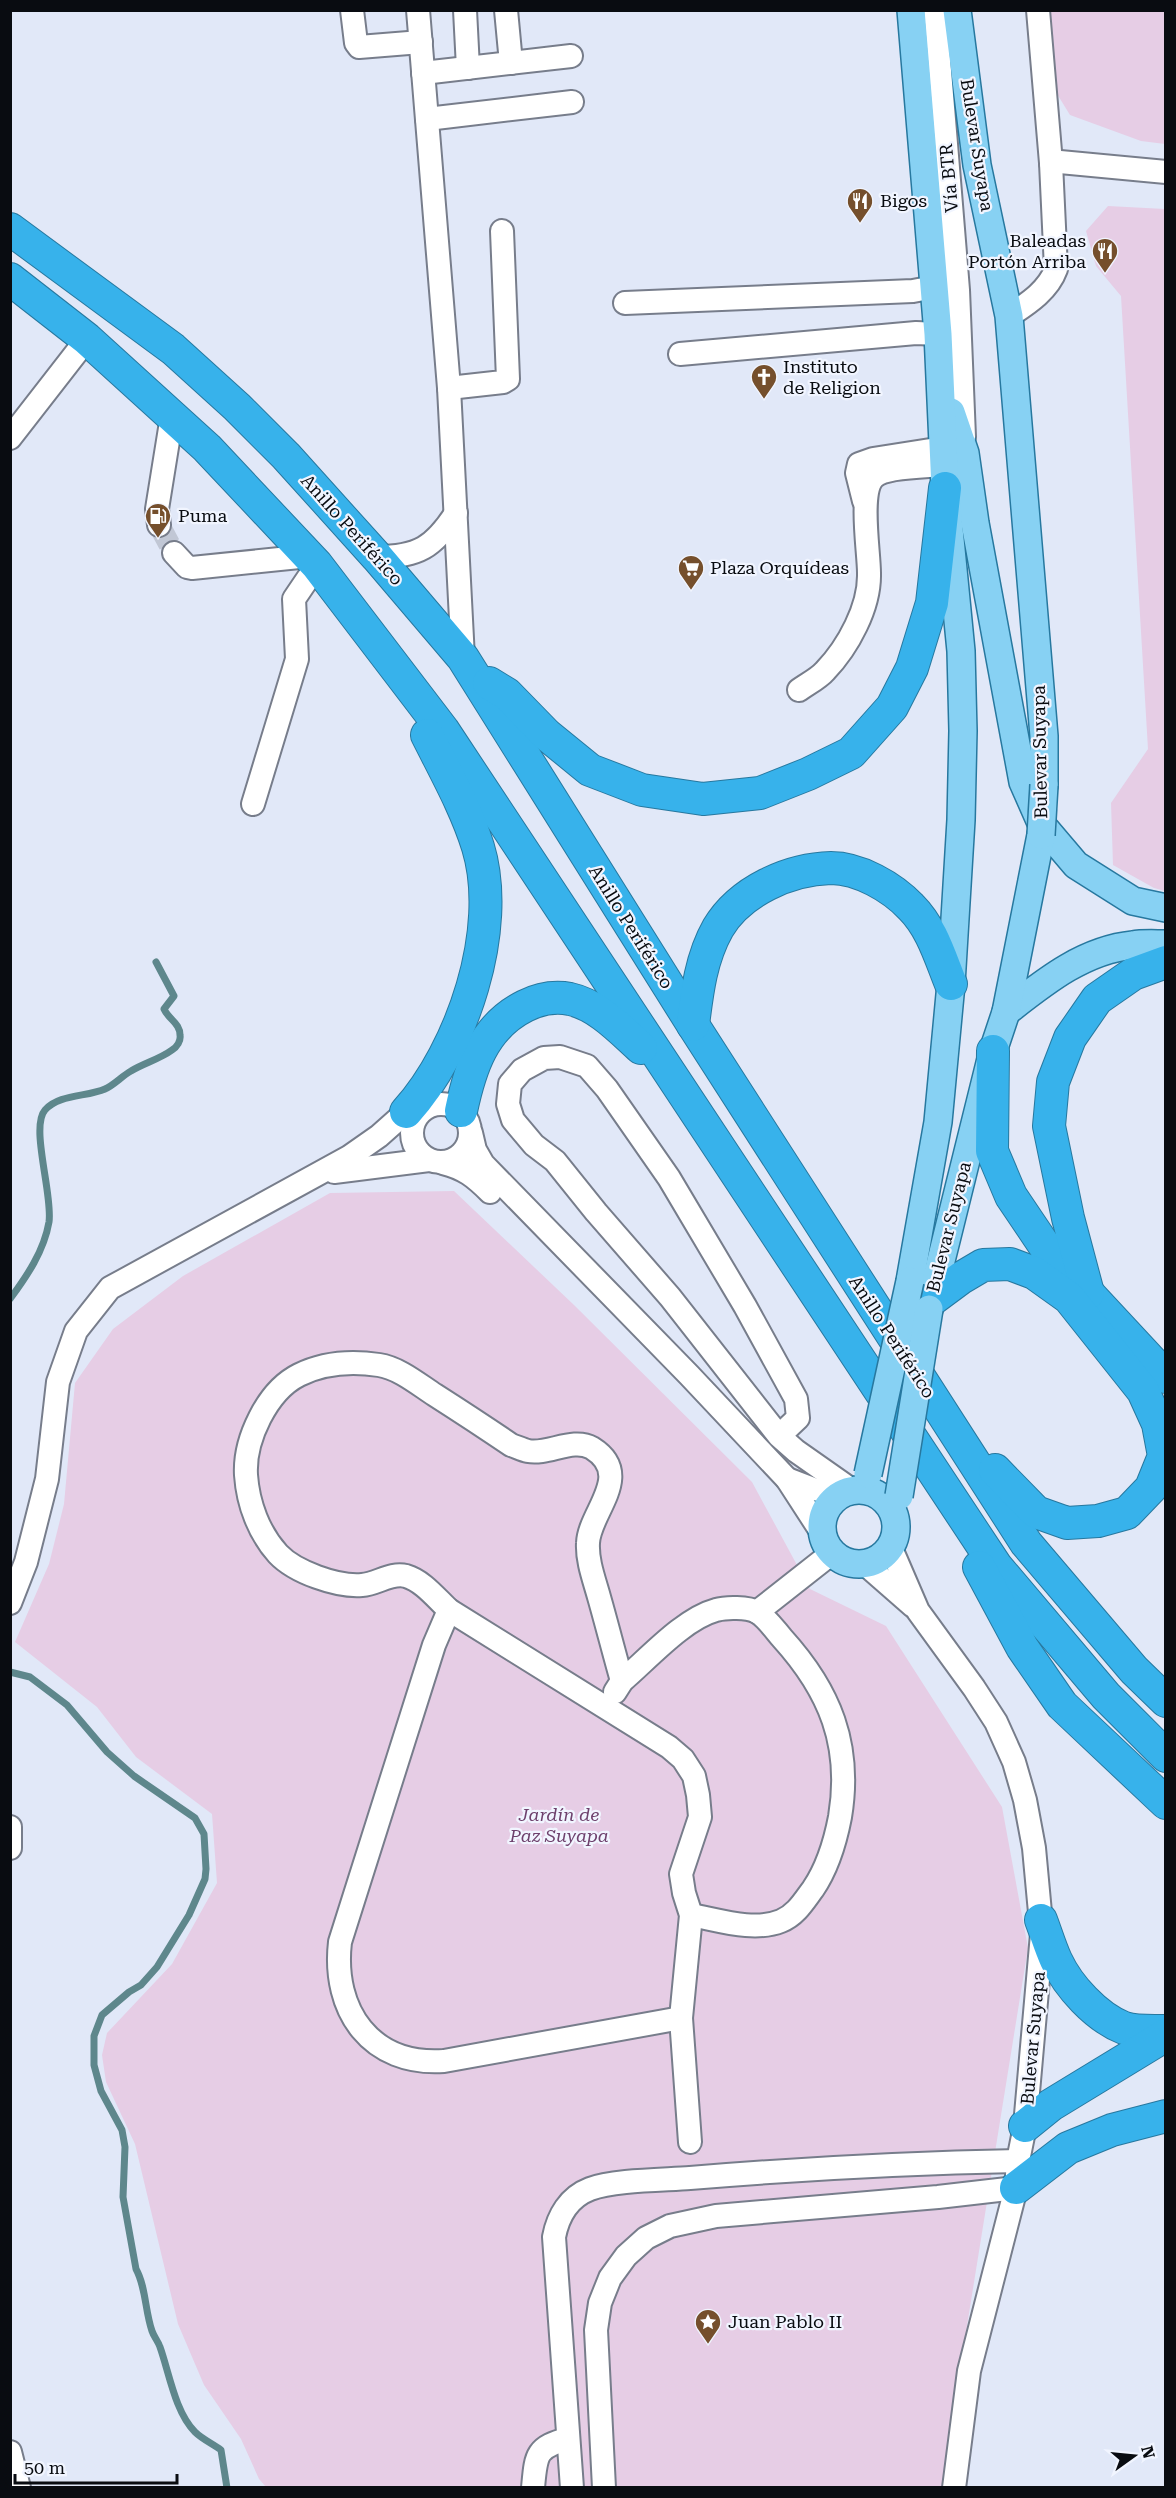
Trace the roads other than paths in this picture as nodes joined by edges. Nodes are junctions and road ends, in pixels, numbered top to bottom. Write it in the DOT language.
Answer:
graph roads {
  1 [pos="351,10"];
  2 [pos="418,10"];
  3 [pos="465,10"];
  4 [pos="506,10"];
  5 [pos="911,10"];
  6 [pos="935,10"];
  7 [pos="957,10"];
  8 [pos="1038,10"];
  9 [pos="421,42"];
  10 [pos="571,56"];
  11 [pos="511,63"];
  12 [pos="468,68"];
  13 [pos="423,73"];
  14 [pos="572,102"];
  15 [pos="427,119"];
  16 [pos="1051,163"];
  17 [pos="1166,172"];
  18 [pos="10,229"];
  19 [pos="502,231"];
  20 [pos="10,279"];
  21 [pos="934,287"];
  22 [pos="10,302"];
  23 [pos="625,303"];
  24 [pos="1009,316"];
  25 [pos="938,334"];
  26 [pos="87,339"];
  27 [pos="680,354"];
  28 [pos="449,388"];
  29 [pos="172,416"];
  30 [pos="10,438"];
  31 [pos="949,463"];
  32 [pos="456,513"];
  33 [pos="159,525"];
  34 [pos="174,553"];
  35 [pos="377,557"];
  36 [pos="313,561"];
  37 [pos="392,661"];
  38 [pos="468,665"];
  39 [pos="799,690"];
  40 [pos="253,804"];
  41 [pos="1166,908"];
  42 [pos="1166,944"];
  43 [pos="1166,962"];
  44 [pos="951,984"];
  45 [pos="1006,1012"];
  46 [pos="693,1025"];
  47 [pos="993,1051"];
  48 [pos="672,1075"];
  49 [pos="406,1116"];
  50 [pos="466,1122"];
  51 [pos="397,1162"];
  52 [pos="436,1162"];
  53 [pos="318,1175"];
  54 [pos="1088,1293"];
  55 [pos="923,1297"];
  56 [pos="1163,1368"];
  57 [pos="690,1375"];
  58 [pos="945,1420"];
  59 [pos="779,1436"];
  60 [pos="935,1474"];
  61 [pos="787,1479"];
  62 [pos="857,1487"];
  63 [pos="895,1520"];
  64 [pos="827,1543"];
  65 [pos="865,1564"];
  66 [pos="10,1603"];
  67 [pos="449,1610"];
  68 [pos="918,1611"];
  69 [pos="756,1612"];
  70 [pos="622,1681"];
  71 [pos="1166,1701"];
  72 [pos="606,1707"];
  73 [pos="1166,1756"];
  74 [pos="1166,1803"];
  75 [pos="10,1827"];
  76 [pos="10,1848"];
  77 [pos="691,1915"];
  78 [pos="1041,1920"];
  79 [pos="681,2018"];
  80 [pos="1166,2033"];
  81 [pos="1166,2116"];
  82 [pos="1025,2126"];
  83 [pos="690,2142"];
  84 [pos="1017,2174"];
  85 [pos="568,2439"];
  86 [pos="10,2452"];
  87 [pos="19,2487"];
  88 [pos="533,2487"];
  89 [pos="572,2487"];
  90 [pos="603,2487"];
  91 [pos="954,2487"];
  1 -- 9 [label="street"];
  2 -- 9 [label="street"];
  3 -- 12 [label="street"];
  4 -- 11 [label="street"];
  5 -- 21 [label="main road"];
  6 -- 31 [label="street, Vía BTR"];
  7 -- 24 [label="main road, Bulevar Suyapa"];
  8 -- 16 [label="street"];
  9 -- 13 [label="street"];
  10 -- 11 [label="street"];
  11 -- 12 [label="street"];
  12 -- 13 [label="street"];
  13 -- 15 [label="street"];
  14 -- 15 [label="street"];
  15 -- 28 [label="street"];
  16 -- 17 [label="street"];
  16 -- 24 [label="street"];
  18 -- 35 [label="highway, Anillo Periférico"];
  19 -- 28 [label="street"];
  20 -- 26 [label="highway"];
  21 -- 23 [label="street"];
  21 -- 25 [label="main road"];
  22 -- 26 [label="highway"];
  24 -- 45 [label="main road, Bulevar Suyapa, bridge"];
  25 -- 27 [label="street"];
  25 -- 31 [label="main road"];
  26 -- 29 [label="highway"];
  26 -- 30 [label="street"];
  28 -- 32 [label="street"];
  29 -- 33 [label="street"];
  29 -- 36 [label="highway"];
  31 -- 38 [label="highway"];
  31 -- 39 [label="street"];
  31 -- 41 [label="main road"];
  31 -- 44 [label="main road, Bulevar Suyapa"];
  32 -- 35 [label="street"];
  32 -- 38 [label="street"];
  34 -- 36 [label="street"];
  35 -- 38 [label="highway, Anillo Periférico"];
  36 -- 37 [label="highway"];
  36 -- 40 [label="street"];
  37 -- 48 [label="highway"];
  37 -- 49 [label="highway"];
  38 -- 46 [label="highway, Anillo Periférico"];
  42 -- 45 [label="main road"];
  43 -- 54 [label="highway"];
  44 -- 46 [label="highway"];
  44 -- 55 [label="main road, Bulevar Suyapa"];
  45 -- 47 [label="main road, Bulevar Suyapa"];
  46 -- 58 [label="highway, Anillo Periférico"];
  47 -- 54 [label="highway"];
  47 -- 55 [label="main road, Bulevar Suyapa"];
  48 -- 50 [label="highway"];
  48 -- 60 [label="highway"];
  49 -- 50 [label="street"];
  49 -- 51 [label="street"];
  49 -- 52 [label="street"];
  49 -- 53 [label="street"];
  50 -- 52 [label="street"];
  50 -- 57 [label="street"];
  51 -- 52 [label="street"];
  51 -- 53 [label="street"];
  52 -- 57 [label="street"];
  53 -- 66 [label="street"];
  54 -- 56 [label="highway"];
  55 -- 58 [label="highway"];
  55 -- 62 [label="main road, Bulevar Suyapa, bridge"];
  55 -- 63 [label="main road, Bulevar Suyapa, bridge"];
  57 -- 61 [label="street"];
  58 -- 71 [label="highway, Anillo Periférico"];
  59 -- 59 [label="street"];
  59 -- 62 [label="street"];
  60 -- 73 [label="highway"];
  60 -- 74 [label="highway"];
  61 -- 62 [label="street"];
  61 -- 64 [label="street"];
  62 -- 63 [label="main road"];
  62 -- 64 [label="main road"];
  63 -- 65 [label="main road"];
  63 -- 68 [label="street, Bulevar Suyapa"];
  64 -- 65 [label="main road"];
  64 -- 69 [label="street"];
  65 -- 68 [label="street, Bulevar Suyapa"];
  67 -- 70 [label="street"];
  67 -- 72 [label="street"];
  67 -- 79 [label="street"];
  68 -- 78 [label="street, Bulevar Suyapa"];
  69 -- 70 [label="street"];
  69 -- 77 [label="street"];
  70 -- 72 [label="street"];
  72 -- 77 [label="street"];
  75 -- 76 [label="street"];
  77 -- 79 [label="street"];
  78 -- 80 [label="highway"];
  78 -- 82 [label="street, Bulevar Suyapa"];
  79 -- 83 [label="street"];
  80 -- 82 [label="highway"];
  81 -- 84 [label="highway"];
  82 -- 84 [label="street, Bulevar Suyapa"];
  84 -- 85 [label="street"];
  84 -- 90 [label="street"];
  84 -- 91 [label="street, Bulevar Suyapa"];
  85 -- 88 [label="street"];
  85 -- 89 [label="street"];
  86 -- 87 [label="street"];
}
